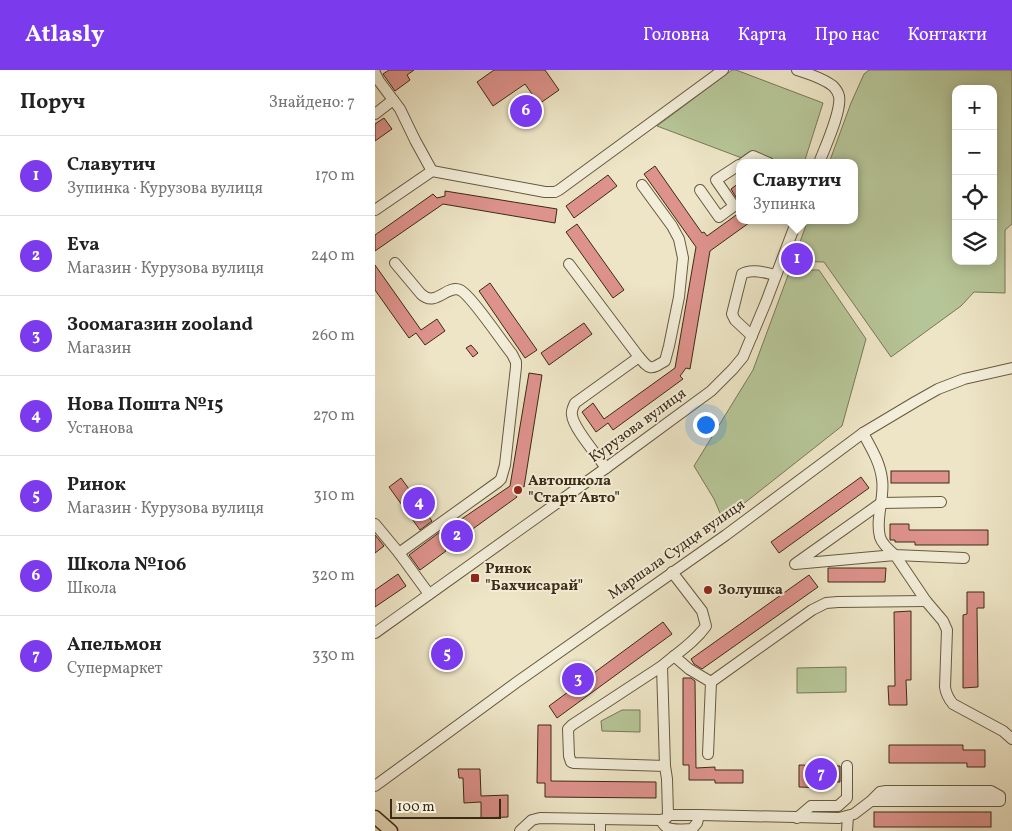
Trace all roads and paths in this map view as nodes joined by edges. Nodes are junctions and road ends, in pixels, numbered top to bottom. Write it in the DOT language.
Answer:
graph roads {
  1 [pos="723,70"];
  2 [pos="797,70"];
  3 [pos="375,73"];
  4 [pos="393,100"];
  5 [pos="375,114"];
  6 [pos="749,159"];
  7 [pos="760,159"];
  8 [pos="821,159"];
  9 [pos="736,167"];
  10 [pos="432,171"];
  11 [pos="642,185"];
  12 [pos="699,190"];
  13 [pos="375,210"];
  14 [pos="795,224"];
  15 [pos="395,262"];
  16 [pos="569,264"];
  17 [pos="776,275"];
  18 [pos="752,336"];
  19 [pos="639,357"];
  20 [pos="1012,368"];
  21 [pos="863,433"];
  22 [pos="606,468"];
  23 [pos="941,502"];
  24 [pos="881,503"];
  25 [pos="375,524"];
  26 [pos="399,553"];
  27 [pos="895,555"];
  28 [pos="964,558"];
  29 [pos="672,572"];
  30 [pos="429,594"];
  31 [pos="925,601"];
  32 [pos="375,632"];
  33 [pos="674,656"];
  34 [pos="662,666"];
  35 [pos="711,682"];
  36 [pos="1012,739"];
  37 [pos="709,754"];
  38 [pos="665,766"];
  39 [pos="847,766"];
  40 [pos="375,786"];
  41 [pos="871,801"];
  42 [pos="699,815"];
  43 [pos="847,816"];
  44 [pos="375,817"];
  45 [pos="664,817"];
  46 [pos="797,818"];
  47 [pos="600,819"];
  48 [pos="391,831"];
  49 [pos="520,831"];
  50 [pos="600,831"];
  51 [pos="847,831"];
  1 -- 10 [label="street"];
  2 -- 8 [label="street"];
  3 -- 4 [label="street"];
  4 -- 5 [label="street"];
  4 -- 10 [label="street"];
  6 -- 7 [label="street"];
  9 -- 12 [label="street"];
  10 -- 13 [label="street"];
  11 -- 19 [label="street"];
  14 -- 17 [label="street, Курузова вулиця"];
  15 -- 26 [label="street"];
  16 -- 19 [label="street"];
  17 -- 18 [label="street, Курузова вулиця"];
  17 -- 18 [label="street"];
  18 -- 22 [label="street, Курузова вулиця"];
  19 -- 22 [label="street"];
  20 -- 21 [label="street, Маршала Судця вулиця"];
  21 -- 24 [label="street"];
  21 -- 29 [label="street, Маршала Судця вулиця"];
  22 -- 30 [label="street, Курузова вулиця"];
  23 -- 24 [label="street"];
  24 -- 27 [label="street"];
  24 -- 27 [label="street"];
  25 -- 26 [label="street"];
  26 -- 30 [label="street"];
  27 -- 28 [label="street"];
  27 -- 31 [label="street"];
  29 -- 33 [label="street"];
  29 -- 40 [label="street, Маршала Судця вулиця"];
  30 -- 32 [label="street, Курузова вулиця"];
  31 -- 35 [label="street"];
  31 -- 36 [label="street"];
  33 -- 34 [label="street"];
  33 -- 35 [label="street"];
  34 -- 38 [label="street"];
  34 -- 38 [label="street"];
  35 -- 37 [label="street"];
  38 -- 45 [label="street"];
  39 -- 46 [label="street"];
  41 -- 41 [label="street"];
  41 -- 43 [label="street"];
  42 -- 45 [label="street"];
  42 -- 45 [label="street"];
  42 -- 46 [label="street"];
  43 -- 46 [label="street"];
  43 -- 51 [label="street"];
  44 -- 48 [label="main road"];
  45 -- 47 [label="street"];
  47 -- 49 [label="street"];
  47 -- 50 [label="street"];
}
